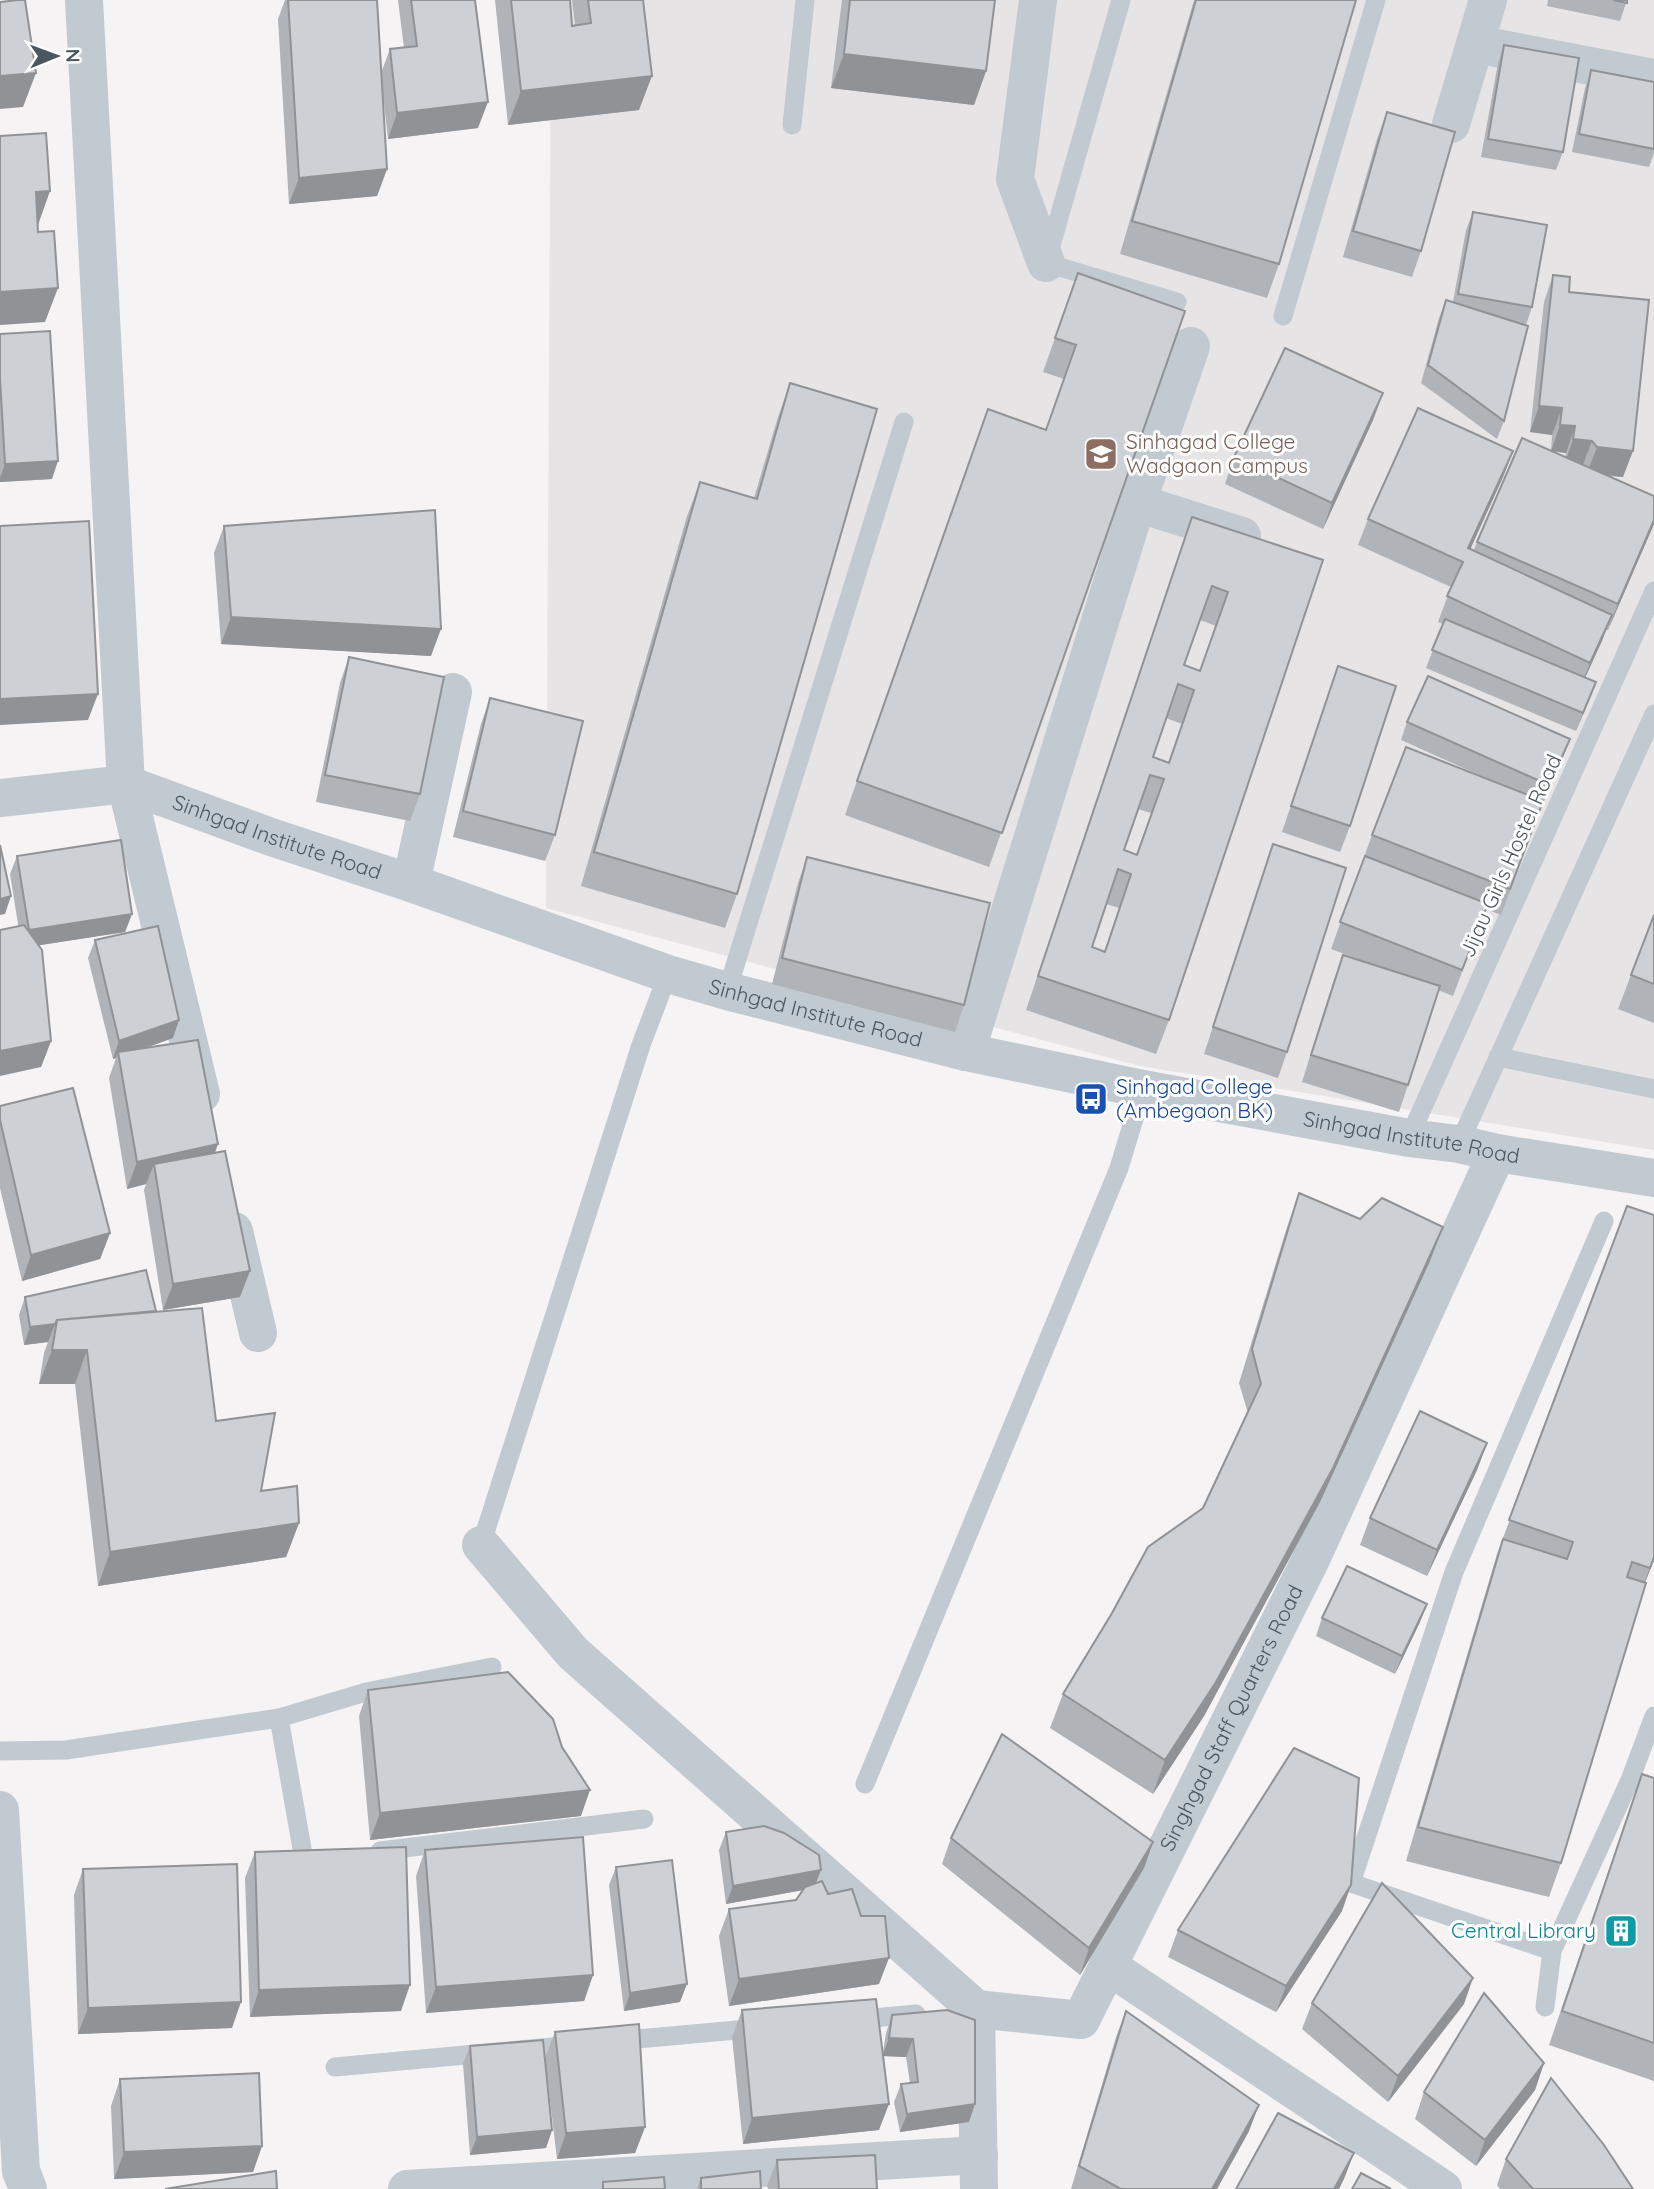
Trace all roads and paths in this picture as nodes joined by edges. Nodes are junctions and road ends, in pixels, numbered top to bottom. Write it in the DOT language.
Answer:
graph roads {
  1 [pos="84,0"];
  2 [pos="805,0"];
  3 [pos="1038,0"];
  4 [pos="1121,0"];
  5 [pos="1376,0"];
  6 [pos="1488,0"];
  7 [pos="1475,44"];
  8 [pos="1654,78"];
  9 [pos="1451,124"];
  10 [pos="792,125"];
  11 [pos="1046,262"];
  12 [pos="1177,302"];
  13 [pos="1283,316"];
  14 [pos="1191,346"];
  15 [pos="904,422"];
  16 [pos="1137,503"];
  17 [pos="1277,546"];
  18 [pos="1654,592"];
  19 [pos="453,692"];
  20 [pos="1654,714"];
  21 [pos="126,784"];
  22 [pos="0,798"];
  23 [pos="411,883"];
  24 [pos="668,974"];
  25 [pos="727,991"];
  26 [pos="966,1052"];
  27 [pos="1498,1056"];
  28 [pos="1143,1089"];
  29 [pos="1654,1089"];
  30 [pos="210,1132"];
  31 [pos="1409,1139"];
  32 [pos="1459,1144"];
  33 [pos="1497,1153"];
  34 [pos="1654,1178"];
  35 [pos="226,1199"];
  36 [pos="1604,1221"];
  37 [pos="258,1333"];
  38 [pos="481,1545"];
  39 [pos="492,1667"];
  40 [pos="1654,1716"];
  41 [pos="279,1718"];
  42 [pos="0,1751"];
  43 [pos="1630,1780"];
  44 [pos="865,1784"];
  45 [pos="1654,1788"];
  46 [pos="0,1810"];
  47 [pos="644,1819"];
  48 [pos="358,1854"];
  49 [pos="331,1857"];
  50 [pos="1552,1951"];
  51 [pos="1108,1966"];
  52 [pos="1545,2007"];
  53 [pos="955,2011"];
  54 [pos="832,2022"];
  55 [pos="777,2027"];
  56 [pos="335,2067"];
  57 [pos="979,2172"];
  58 [pos="16,2178"];
  59 [pos="407,2189"];
  60 [pos="1443,2189"];
  1 -- 21 [label="street"];
  2 -- 10 [label="lane"];
  3 -- 11 [label="street"];
  4 -- 11 [label="lane"];
  5 -- 13 [label="lane"];
  6 -- 7 [label="street"];
  7 -- 8 [label="street"];
  7 -- 9 [label="street"];
  11 -- 12 [label="lane"];
  14 -- 16 [label="street"];
  15 -- 25 [label="lane"];
  16 -- 17 [label="street"];
  16 -- 26 [label="street"];
  18 -- 31 [label="lane, Jijau Girls Hostel Road"];
  19 -- 23 [label="street"];
  20 -- 27 [label="lane"];
  21 -- 22 [label="street, Sinhgad Institute Road"];
  21 -- 23 [label="street, Sinhgad Institute Road"];
  21 -- 30 [label="street"];
  23 -- 24 [label="street, Sinhgad Institute Road"];
  24 -- 25 [label="street, Sinhgad Institute Road"];
  24 -- 38 [label="lane"];
  25 -- 26 [label="street, Sinhgad Institute Road"];
  26 -- 28 [label="street, Sinhgad Institute Road"];
  27 -- 29 [label="lane"];
  27 -- 32 [label="lane"];
  28 -- 31 [label="street, Sinhgad Institute Road"];
  28 -- 44 [label="lane"];
  31 -- 32 [label="street, Sinhgad Institute Road"];
  32 -- 33 [label="street, Sinhgad Institute Road"];
  33 -- 34 [label="street, Sinhgad Institute Road"];
  33 -- 51 [label="street, Singhgad Staff Quarters Road"];
  35 -- 37 [label="street"];
  36 -- 50 [label="lane"];
  38 -- 53 [label="street"];
  39 -- 41 [label="lane"];
  40 -- 43 [label="lane"];
  41 -- 42 [label="lane"];
  41 -- 49 [label="lane"];
  43 -- 45 [label="lane"];
  43 -- 50 [label="lane"];
  46 -- 58 [label="street"];
  47 -- 48 [label="lane"];
  50 -- 52 [label="lane"];
  51 -- 53 [label="street, Singhgad Staff Quarters Road"];
  51 -- 60 [label="street"];
  53 -- 54 [label="lane"];
  53 -- 57 [label="street"];
  55 -- 56 [label="lane"];
  57 -- 59 [label="street"];
}
